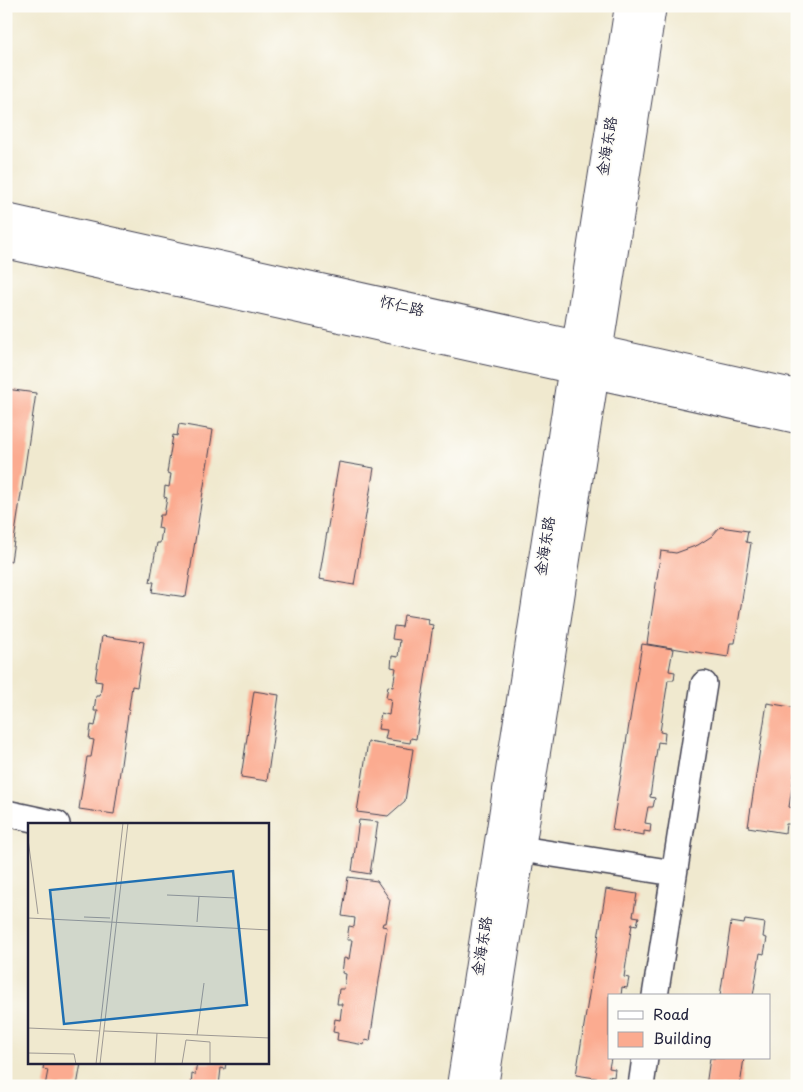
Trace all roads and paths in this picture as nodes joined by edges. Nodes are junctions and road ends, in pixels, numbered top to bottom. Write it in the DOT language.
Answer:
graph roads {
  1 [pos="629,6"];
  2 [pos="652,6"];
  3 [pos="6,218"];
  4 [pos="6,244"];
  5 [pos="585,360"];
  6 [pos="797,394"];
  7 [pos="797,419"];
  8 [pos="704,684"];
  9 [pos="6,813"];
  10 [pos="52,823"];
  11 [pos="521,849"];
  12 [pos="674,873"];
  13 [pos="655,994"];
  14 [pos="645,1060"];
  15 [pos="460,1086"];
  16 [pos="484,1086"];
  17 [pos="641,1086"];
  1 -- 5 [label="main road, 金海东路"];
  2 -- 5 [label="main road, 金海东路"];
  3 -- 5 [label="main road, 怀仁路"];
  4 -- 5 [label="main road, 怀仁路"];
  5 -- 6 [label="main road, 怀仁路"];
  5 -- 7 [label="main road, 怀仁路"];
  5 -- 11 [label="main road, 金海东路"];
  5 -- 15 [label="main road, 金海东路"];
  8 -- 12 [label="lane"];
  9 -- 10 [label="lane"];
  11 -- 12 [label="lane"];
  11 -- 16 [label="main road, 金海东路"];
  12 -- 13 [label="lane"];
  14 -- 17 [label="lane"];
}
